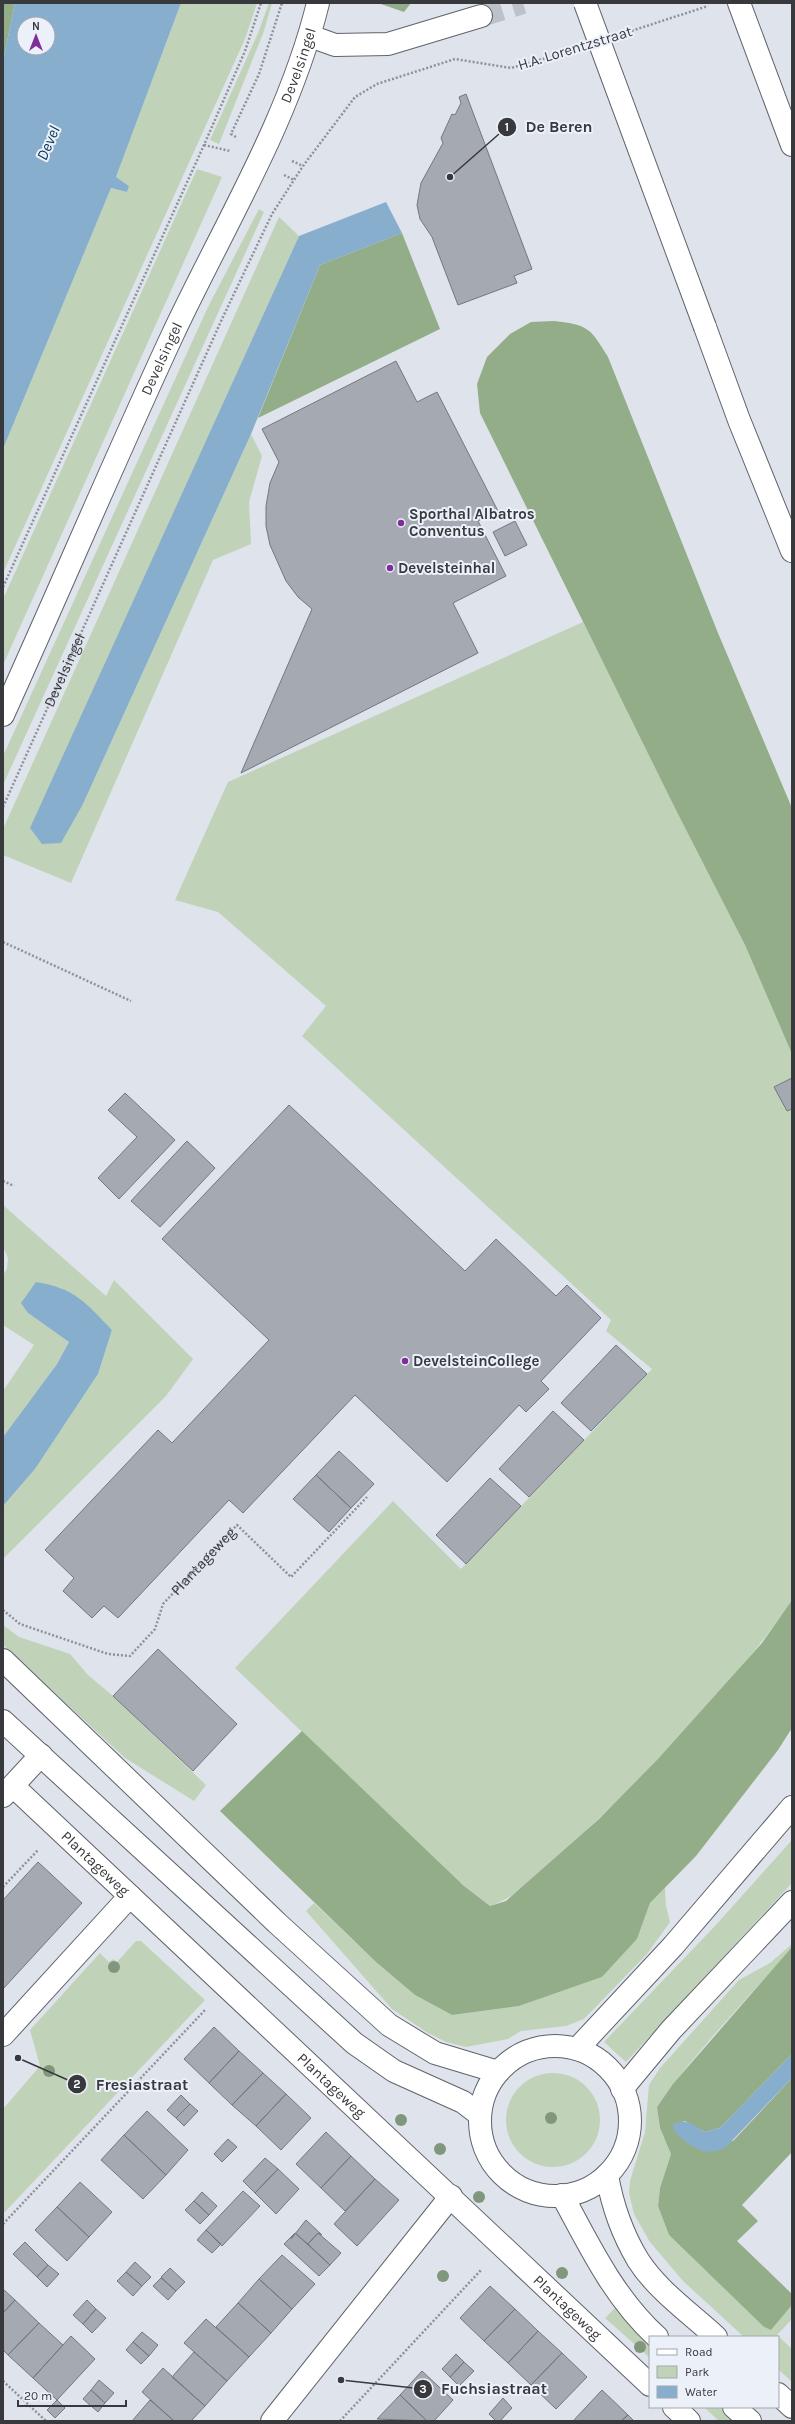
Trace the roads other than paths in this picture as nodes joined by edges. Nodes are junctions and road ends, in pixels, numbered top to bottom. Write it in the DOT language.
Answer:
graph roads {
  1 [pos="318,3"];
  2 [pos="585,3"];
  3 [pos="739,3"];
  4 [pos="481,16"];
  5 [pos="310,36"];
  6 [pos="792,145"];
  7 [pos="791,550"];
  8 [pos="3,715"];
  9 [pos="3,1660"];
  10 [pos="3,1721"];
  11 [pos="41,1755"];
  12 [pos="8,1791"];
  13 [pos="792,1807"];
  14 [pos="130,1896"];
  15 [pos="792,1902"];
  16 [pos="3,2035"];
  17 [pos="577,2050"];
  18 [pos="498,2072"];
  19 [pos="622,2089"];
  20 [pos="480,2115"];
  21 [pos="607,2175"];
  22 [pos="562,2195"];
  23 [pos="450,2196"];
  24 [pos="656,2336"];
  25 [pos="715,2336"];
  26 [pos="649,2384"];
  27 [pos="779,2395"];
  28 [pos="792,2407"];
  29 [pos="675,2408"];
  30 [pos="735,2408"];
  31 [pos="272,2421"];
  32 [pos="689,2421"];
  33 [pos="750,2421"];
  1 -- 5 [label="main road, Develsingel"];
  2 -- 7 [label="main road, bridge"];
  3 -- 6 [label="main road"];
  4 -- 5 [label="main road"];
  5 -- 8 [label="main road, Develsingel"];
  9 -- 18 [label="main road"];
  10 -- 11 [label="main road"];
  11 -- 12 [label="main road"];
  11 -- 20 [label="main road"];
  12 -- 14 [label="main road, Plantageweg"];
  13 -- 17 [label="main road"];
  14 -- 16 [label="main road"];
  14 -- 23 [label="main road, Plantageweg"];
  15 -- 19 [label="main road"];
  17 -- 18 [label="main road"];
  17 -- 19 [label="main road"];
  18 -- 20 [label="main road"];
  19 -- 21 [label="main road"];
  20 -- 22 [label="main road"];
  21 -- 22 [label="main road"];
  21 -- 25 [label="main road"];
  22 -- 24 [label="main road"];
  23 -- 26 [label="main road, Plantageweg"];
  23 -- 31 [label="main road"];
  27 -- 28 [label="main road"];
  29 -- 32 [label="main road"];
  30 -- 33 [label="main road"];
}
